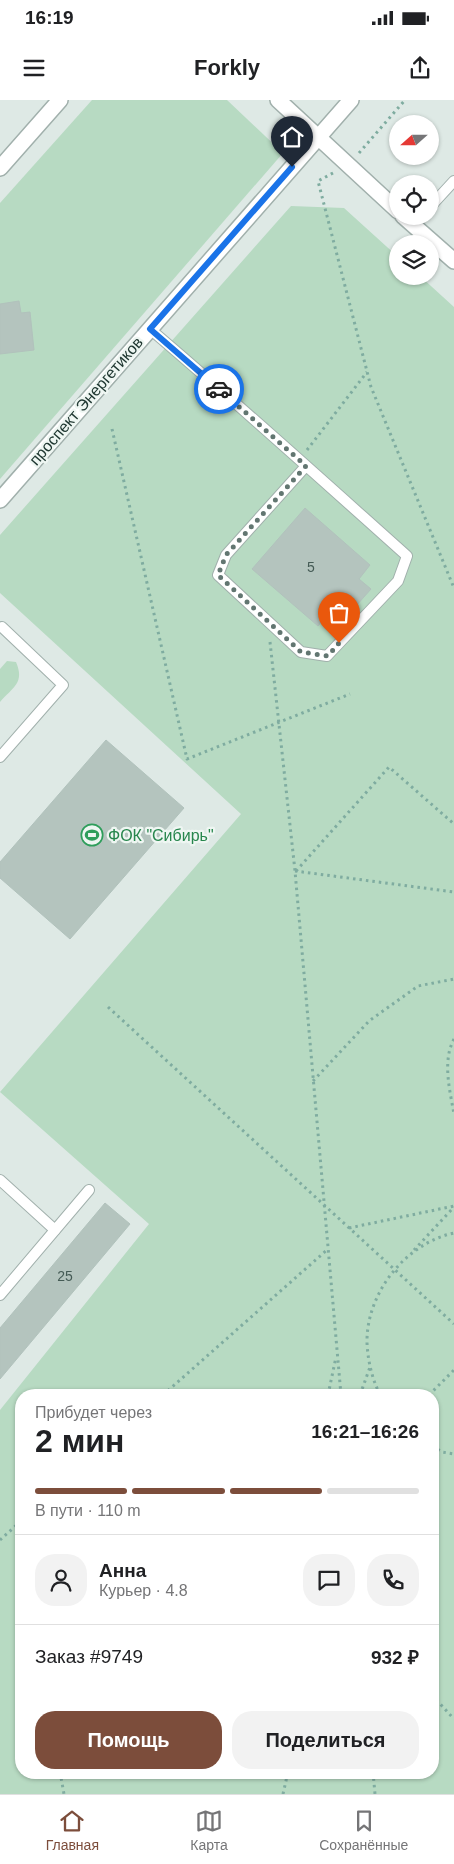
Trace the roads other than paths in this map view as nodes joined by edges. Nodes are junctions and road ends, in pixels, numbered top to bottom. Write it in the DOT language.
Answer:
graph roads {
  1 [pos="60,100"];
  2 [pos="278,100"];
  3 [pos="351,100"];
  4 [pos="318,138"];
  5 [pos="0,168"];
  6 [pos="454,181"];
  7 [pos="439,197"];
  8 [pos="389,203"];
  9 [pos="418,225"];
  10 [pos="454,261"];
  11 [pos="150,329"];
  12 [pos="306,466"];
  13 [pos="0,500"];
  14 [pos="1,627"];
  15 [pos="0,757"];
  16 [pos="0,1180"];
  17 [pos="89,1190"];
  18 [pos="55,1230"];
  19 [pos="0,1295"];
  1 -- 5 [label="street"];
  2 -- 4 [label="street"];
  3 -- 4 [label="street, проспект Энергетиков"];
  4 -- 8 [label="street"];
  4 -- 11 [label="street, проспект Энергетиков"];
  6 -- 7 [label="lane"];
  9 -- 10 [label="street"];
  11 -- 12 [label="lane"];
  11 -- 13 [label="street, проспект Энергетиков"];
  12 -- 12 [label="lane"];
  14 -- 15 [label="lane"];
  16 -- 18 [label="lane"];
  17 -- 18 [label="lane"];
  18 -- 19 [label="lane"];
}
